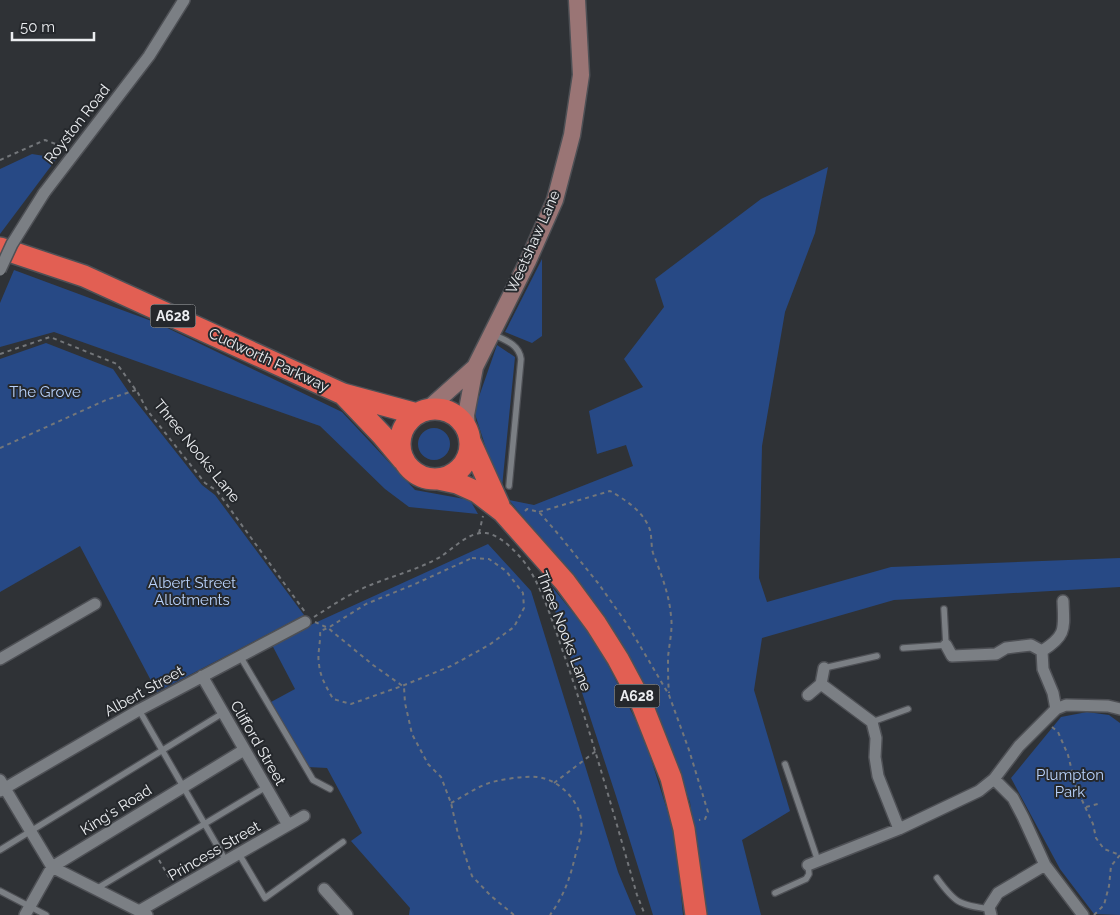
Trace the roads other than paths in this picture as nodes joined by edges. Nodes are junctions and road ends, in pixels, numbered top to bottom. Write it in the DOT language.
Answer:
graph roads {
  1 [pos="184,0"];
  2 [pos="577,0"];
  3 [pos="0,248"];
  4 [pos="0,270"];
  5 [pos="490,333"];
  6 [pos="475,366"];
  7 [pos="343,394"];
  8 [pos="423,412"];
  9 [pos="468,434"];
  10 [pos="407,466"];
  11 [pos="438,479"];
  12 [pos="509,486"];
  13 [pos="503,512"];
  14 [pos="1063,601"];
  15 [pos="95,604"];
  16 [pos="944,609"];
  17 [pos="308,621"];
  18 [pos="946,645"];
  19 [pos="903,648"];
  20 [pos="1042,651"];
  21 [pos="240,656"];
  22 [pos="877,656"];
  23 [pos="0,659"];
  24 [pos="824,668"];
  25 [pos="202,676"];
  26 [pos="821,684"];
  27 [pos="808,695"];
  28 [pos="908,709"];
  29 [pos="1056,709"];
  30 [pos="1120,709"];
  31 [pos="139,710"];
  32 [pos="223,713"];
  33 [pos="872,722"];
  34 [pos="244,750"];
  35 [pos="162,751"];
  36 [pos="784,764"];
  37 [pos="994,779"];
  38 [pos="183,786"];
  39 [pos="1,787"];
  40 [pos="266,787"];
  41 [pos="330,789"];
  42 [pos="304,816"];
  43 [pos="205,824"];
  44 [pos="288,825"];
  45 [pos="899,829"];
  46 [pos="30,831"];
  47 [pos="343,842"];
  48 [pos="0,850"];
  49 [pos="238,854"];
  50 [pos="226,861"];
  51 [pos="813,863"];
  52 [pos="1044,865"];
  53 [pos="52,867"];
  54 [pos="937,878"];
  55 [pos="96,889"];
  56 [pos="324,889"];
  57 [pos="0,891"];
  58 [pos="775,892"];
  59 [pos="27,911"];
  60 [pos="990,912"];
  61 [pos="143,913"];
  62 [pos="46,915"];
  63 [pos="347,915"];
  64 [pos="696,915"];
  65 [pos="1083,915"];
  1 -- 4 [label="street, Royston Road, bridge"];
  2 -- 5 [label="street, Weetshaw Lane"];
  3 -- 7 [label="highway, Cudworth Parkway / A628"];
  5 -- 6 [label="street, Weetshaw Lane"];
  5 -- 12 [label="lane"];
  6 -- 8 [label="street, Weetshaw Lane"];
  6 -- 9 [label="street, Weetshaw Lane"];
  7 -- 8 [label="highway, Cudworth Parkway / A628"];
  7 -- 10 [label="highway, Cudworth Parkway / A628"];
  8 -- 9 [label="highway, Cudworth Parkway / A628"];
  8 -- 10 [label="highway"];
  9 -- 11 [label="highway"];
  9 -- 13 [label="highway, Cudworth Parkway / A628"];
  10 -- 11 [label="highway, Cudworth Parkway / A628"];
  11 -- 13 [label="highway, Cudworth Parkway / A628"];
  13 -- 64 [label="highway, Cudworth Parkway / A628"];
  14 -- 20 [label="street"];
  15 -- 23 [label="street"];
  16 -- 18 [label="lane"];
  17 -- 21 [label="street, Albert Street"];
  18 -- 19 [label="lane"];
  18 -- 20 [label="street"];
  20 -- 29 [label="street"];
  21 -- 25 [label="street, Albert Street"];
  21 -- 41 [label="lane"];
  22 -- 24 [label="lane"];
  24 -- 26 [label="street"];
  25 -- 31 [label="street, Albert Street"];
  25 -- 32 [label="street, Clifford Street"];
  26 -- 27 [label="street"];
  26 -- 33 [label="street"];
  28 -- 33 [label="lane"];
  29 -- 30 [label="street"];
  29 -- 37 [label="street"];
  31 -- 35 [label="lane"];
  31 -- 39 [label="street, Albert Street"];
  32 -- 34 [label="street, Clifford Street"];
  32 -- 35 [label="lane"];
  33 -- 45 [label="street"];
  34 -- 38 [label="street, King's Road"];
  34 -- 40 [label="street, Clifford Street"];
  35 -- 38 [label="lane"];
  35 -- 46 [label="lane"];
  36 -- 51 [label="lane"];
  37 -- 45 [label="street"];
  37 -- 52 [label="street"];
  38 -- 43 [label="lane"];
  38 -- 53 [label="street, King's Road"];
  39 -- 46 [label="street"];
  40 -- 43 [label="lane"];
  40 -- 44 [label="street, Clifford Street"];
  42 -- 44 [label="street, Princess Street"];
  43 -- 50 [label="lane"];
  43 -- 55 [label="lane"];
  44 -- 49 [label="street, Princess Street"];
  45 -- 51 [label="street"];
  46 -- 48 [label="lane"];
  46 -- 53 [label="street"];
  47 -- 49 [label="lane"];
  49 -- 50 [label="street, Princess Street"];
  50 -- 61 [label="street, Princess Street"];
  51 -- 58 [label="lane"];
  52 -- 60 [label="street"];
  52 -- 65 [label="street"];
  53 -- 55 [label="street"];
  53 -- 59 [label="street, King's Road"];
  54 -- 60 [label="lane"];
  55 -- 61 [label="street"];
  56 -- 63 [label="street"];
  57 -- 59 [label="lane"];
  59 -- 62 [label="lane"];
}
